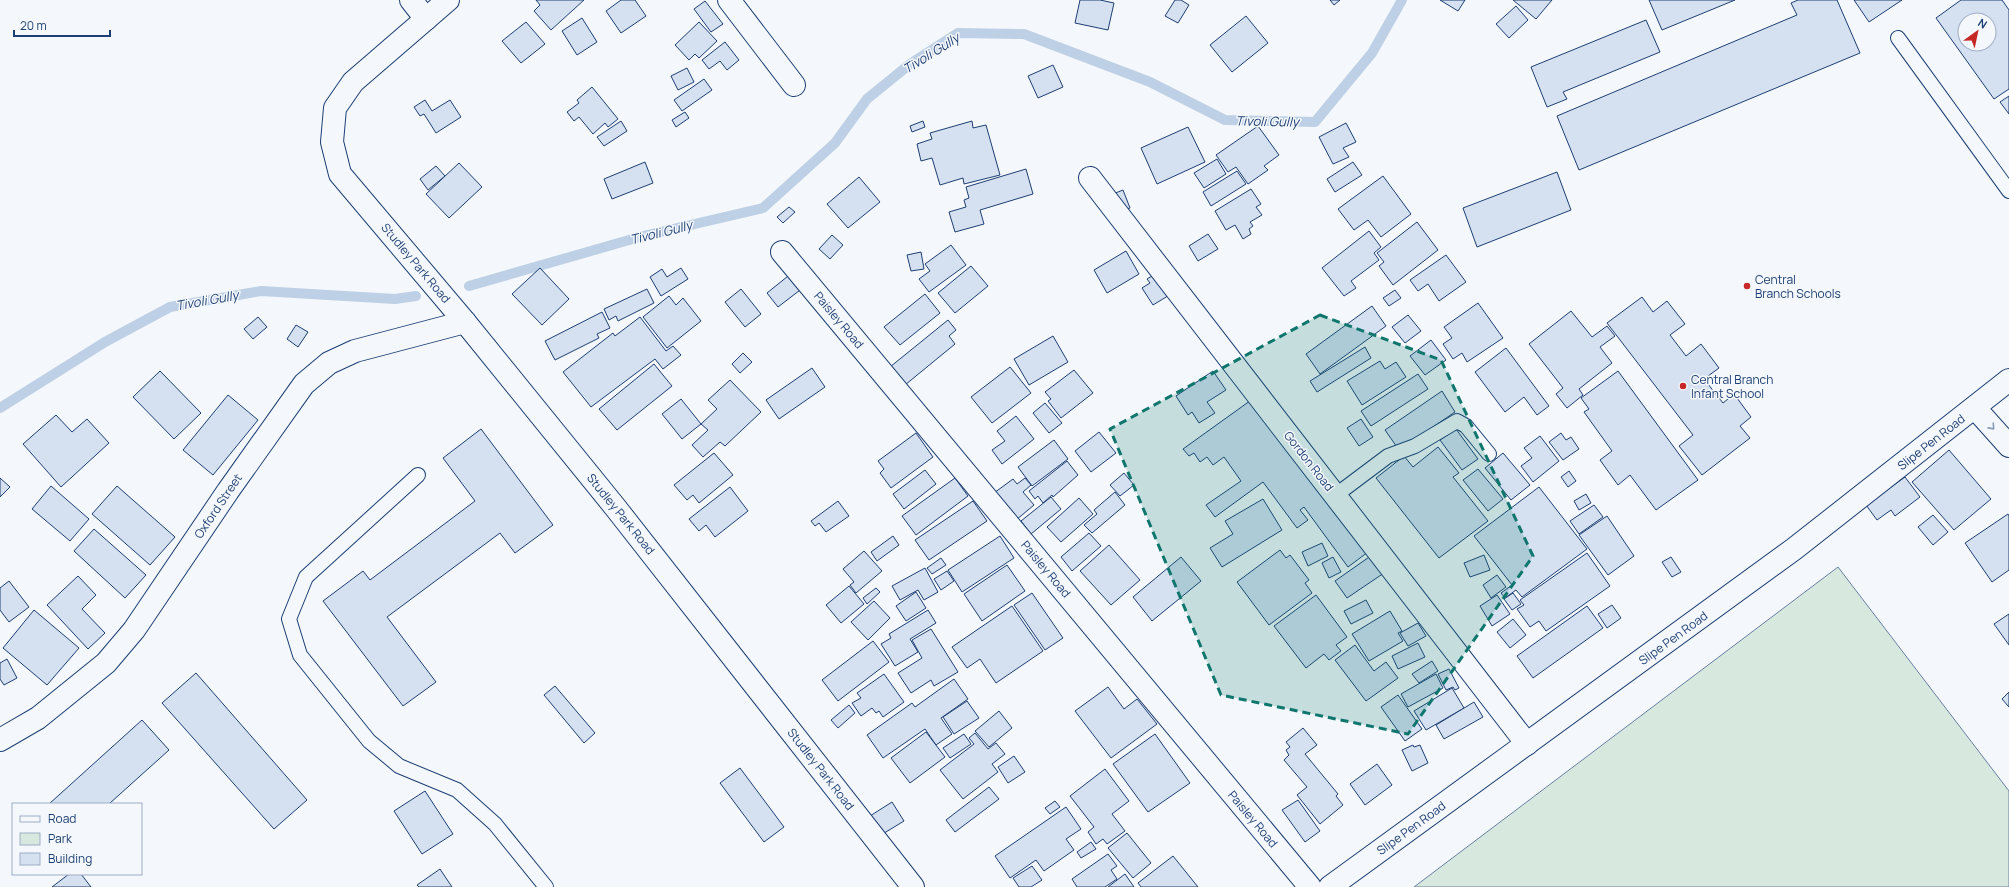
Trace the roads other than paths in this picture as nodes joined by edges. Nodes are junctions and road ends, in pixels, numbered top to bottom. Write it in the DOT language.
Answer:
graph roads {
  1 [pos="411,0"];
  2 [pos="448,0"];
  3 [pos="729,0"];
  4 [pos="426,19"];
  5 [pos="1898,38"];
  6 [pos="794,85"];
  7 [pos="1090,178"];
  8 [pos="2009,191"];
  9 [pos="782,252"];
  10 [pos="465,322"];
  11 [pos="2009,380"];
  12 [pos="1976,408"];
  13 [pos="2009,446"];
  14 [pos="1489,454"];
  15 [pos="418,475"];
  16 [pos="1336,495"];
  17 [pos="0,740"];
  18 [pos="1527,744"];
  19 [pos="546,887"];
  20 [pos="913,887"];
  21 [pos="1310,887"];
  22 [pos="1330,887"];
  1 -- 4 [label="street"];
  2 -- 4 [label="street, Studley Park Road"];
  3 -- 6 [label="street"];
  4 -- 10 [label="street, Studley Park Road"];
  5 -- 8 [label="lane"];
  7 -- 16 [label="street, Gordon Road"];
  9 -- 21 [label="street, Paisley Road"];
  10 -- 17 [label="street, Oxford Street"];
  10 -- 20 [label="street, Studley Park Road"];
  11 -- 12 [label="street, Slipe Pen Road"];
  12 -- 13 [label="street, one-way"];
  12 -- 18 [label="street, Slipe Pen Road"];
  14 -- 16 [label="lane"];
  15 -- 19 [label="lane"];
  16 -- 18 [label="street, Gordon Road"];
  18 -- 22 [label="street, Slipe Pen Road"];
}
